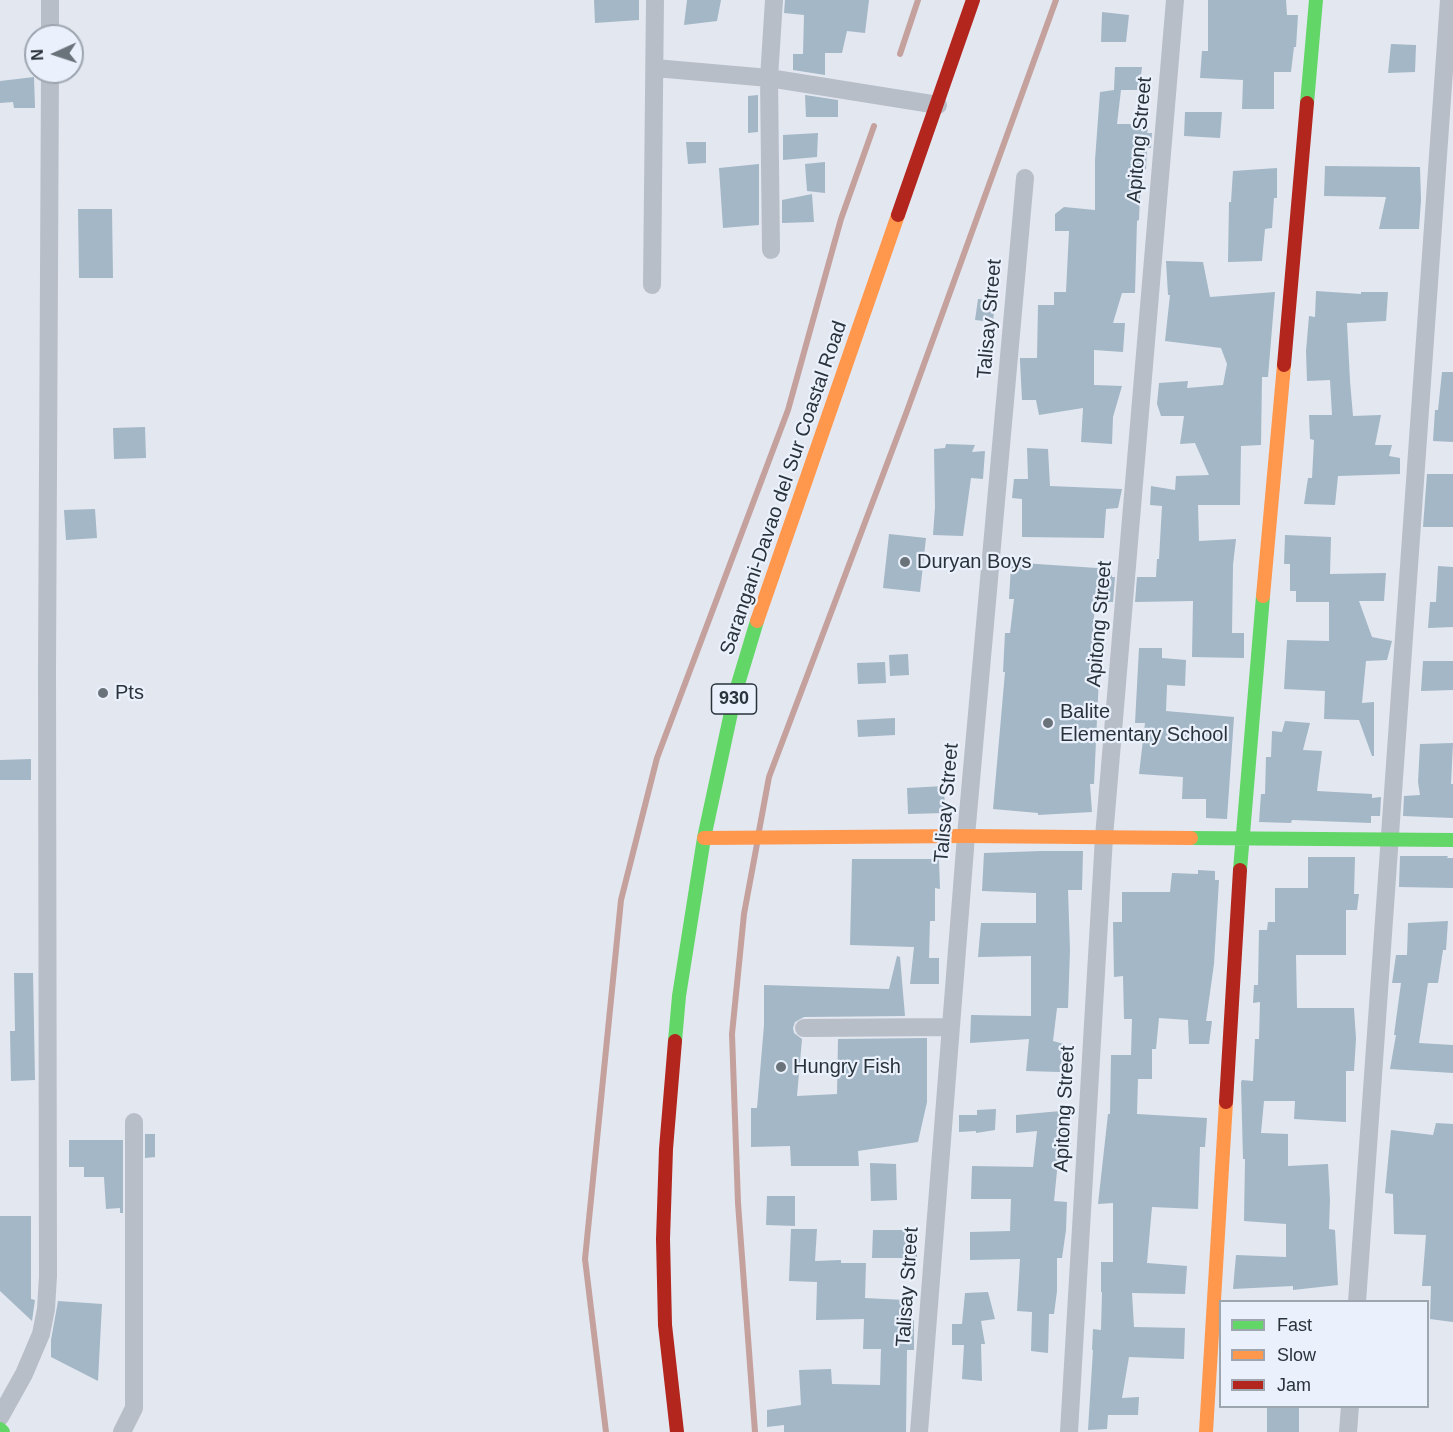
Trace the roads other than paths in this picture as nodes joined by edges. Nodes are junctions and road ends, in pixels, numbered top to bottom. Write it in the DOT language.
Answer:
graph roads {
  1 [pos="50,0"];
  2 [pos="655,0"];
  3 [pos="774,0"];
  4 [pos="972,0"];
  5 [pos="1174,0"];
  6 [pos="1316,0"];
  7 [pos="1449,0"];
  8 [pos="50,24"];
  9 [pos="655,68"];
  10 [pos="770,78"];
  11 [pos="50,84"];
  12 [pos="938,105"];
  13 [pos="1025,178"];
  14 [pos="771,250"];
  15 [pos="652,285"];
  16 [pos="966,836"];
  17 [pos="1104,837"];
  18 [pos="704,838"];
  19 [pos="1242,838"];
  20 [pos="1390,839"];
  21 [pos="1453,840"];
  22 [pos="804,1028"];
  23 [pos="951,1028"];
  24 [pos="134,1122"];
  25 [pos="1357,1300"];
  26 [pos="1350,1408"];
  27 [pos="0,1417"];
  28 [pos="122,1432"];
  29 [pos="678,1432"];
  30 [pos="919,1432"];
  31 [pos="1069,1432"];
  32 [pos="1206,1432"];
  33 [pos="1348,1432"];
  1 -- 8 [label="street"];
  2 -- 9 [label="street"];
  3 -- 10 [label="street"];
  4 -- 12 [label="street, Sarangani-Davao del Sur Coastal Road / 930"];
  5 -- 17 [label="street, Apitong Street"];
  6 -- 19 [label="street"];
  7 -- 20 [label="street"];
  9 -- 10 [label="street"];
  9 -- 15 [label="street"];
  10 -- 12 [label="street"];
  10 -- 14 [label="street"];
  11 -- 27 [label="street"];
  12 -- 18 [label="street, Sarangani-Davao del Sur Coastal Road / 930"];
  13 -- 16 [label="street, Talisay Street"];
  16 -- 17 [label="street"];
  16 -- 18 [label="street"];
  16 -- 23 [label="street, Talisay Street"];
  17 -- 19 [label="street"];
  17 -- 31 [label="street, Apitong Street"];
  18 -- 29 [label="street, Sarangani-Davao del Sur Coastal Road / 930"];
  19 -- 20 [label="street"];
  19 -- 32 [label="street"];
  20 -- 21 [label="street"];
  20 -- 25 [label="street"];
  22 -- 23 [label="street"];
  23 -- 30 [label="street, Talisay Street"];
  24 -- 28 [label="street"];
  26 -- 33 [label="street"];
}
